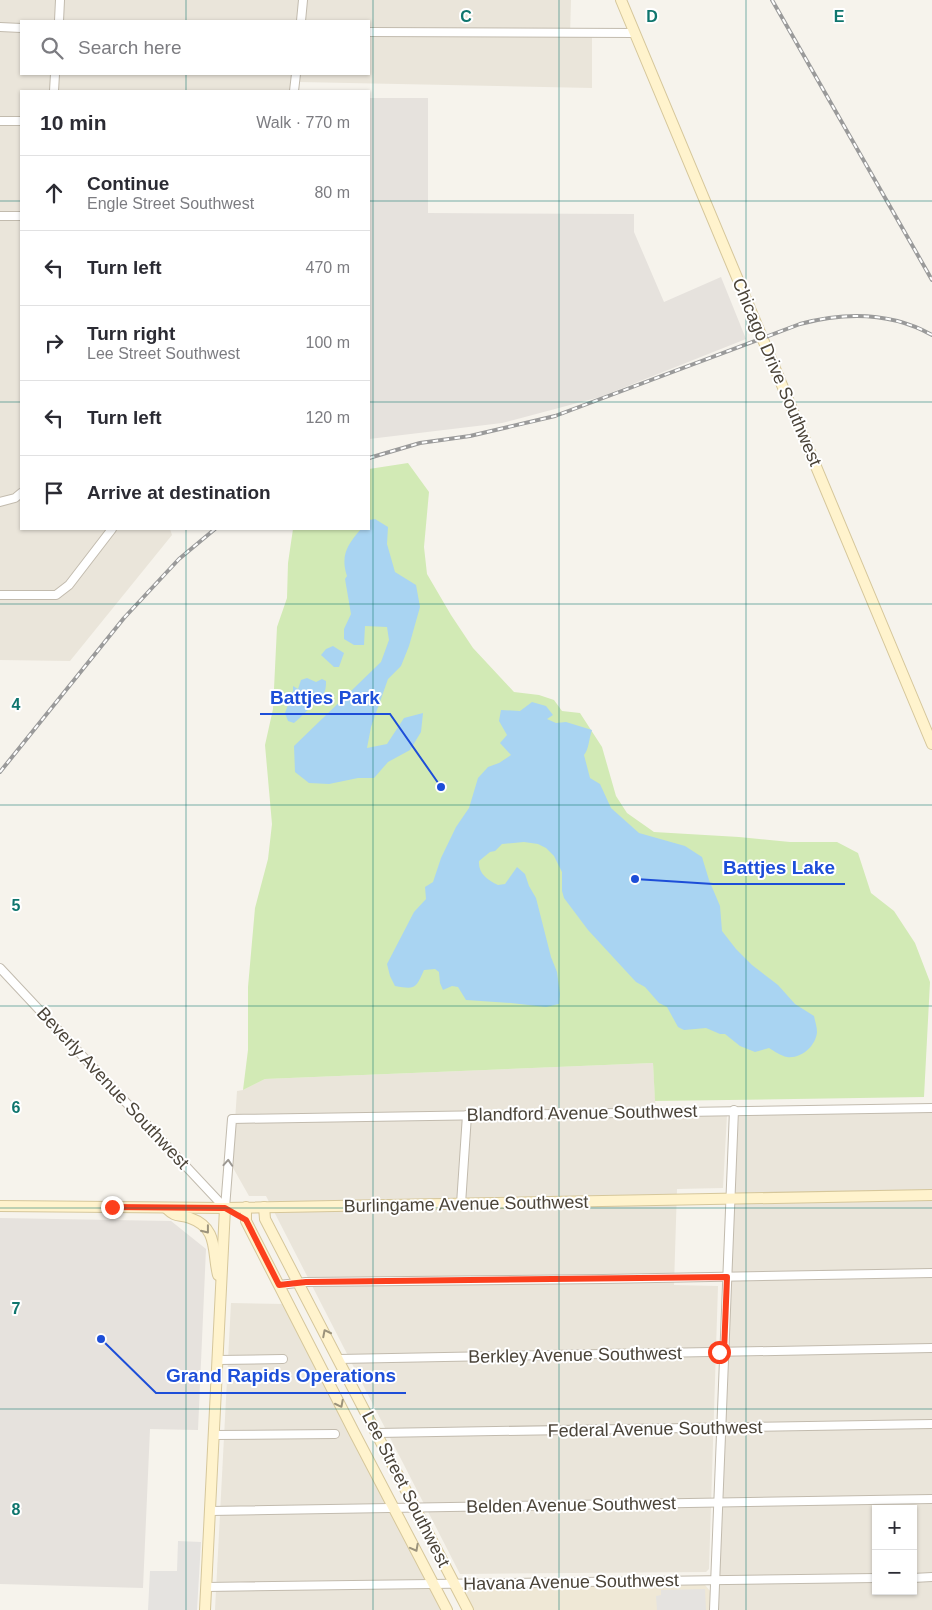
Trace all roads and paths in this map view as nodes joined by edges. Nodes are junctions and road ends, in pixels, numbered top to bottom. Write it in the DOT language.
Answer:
graph roads {
  1 [pos="60,0"];
  2 [pos="303,0"];
  3 [pos="621,0"];
  4 [pos="59,20"];
  5 [pos="301,20"];
  6 [pos="0,27"];
  7 [pos="20,28"];
  8 [pos="370,32"];
  9 [pos="635,34"];
  10 [pos="55,75"];
  11 [pos="296,75"];
  12 [pos="54,90"];
  13 [pos="294,90"];
  14 [pos="0,121"];
  15 [pos="20,121"];
  16 [pos="0,216"];
  17 [pos="20,216"];
  18 [pos="20,494"];
  19 [pos="0,502"];
  20 [pos="111,530"];
  21 [pos="0,595"];
  22 [pos="932,744"];
  23 [pos="0,968"];
  24 [pos="932,1108"];
  25 [pos="734,1110"];
  26 [pos="466,1116"];
  27 [pos="932,1195"];
  28 [pos="730,1199"];
  29 [pos="461,1204"];
  30 [pos="0,1206"];
  31 [pos="246,1207"];
  32 [pos="264,1207"];
  33 [pos="166,1208"];
  34 [pos="225,1208"];
  35 [pos="246,1220"];
  36 [pos="932,1273"];
  37 [pos="727,1277"];
  38 [pos="299,1282"];
  39 [pos="279,1285"];
  40 [pos="221,1288"];
  41 [pos="932,1348"];
  42 [pos="724,1352"];
  43 [pos="283,1359"];
  44 [pos="339,1359"];
  45 [pos="218,1360"];
  46 [pos="932,1424"];
  47 [pos="722,1428"];
  48 [pos="377,1433"];
  49 [pos="335,1434"];
  50 [pos="214,1435"];
  51 [pos="932,1499"];
  52 [pos="718,1503"];
  53 [pos="415,1508"];
  54 [pos="394,1509"];
  55 [pos="210,1511"];
  56 [pos="932,1577"];
  57 [pos="872,1578"];
  58 [pos="917,1578"];
  59 [pos="714,1580"];
  60 [pos="434,1584"];
  61 [pos="455,1584"];
  62 [pos="206,1587"];
  63 [pos="205,1610"];
  64 [pos="447,1610"];
  65 [pos="468,1610"];
  66 [pos="714,1610"];
  1 -- 4 [label="street"];
  2 -- 5 [label="street"];
  3 -- 9 [label="street, Chicago Drive Southwest"];
  6 -- 7 [label="street"];
  8 -- 9 [label="street"];
  9 -- 22 [label="street, Chicago Drive Southwest"];
  10 -- 12 [label="street"];
  11 -- 13 [label="street"];
  14 -- 15 [label="street"];
  16 -- 17 [label="street"];
  18 -- 19 [label="street"];
  20 -- 21 [label="street"];
  23 -- 34 [label="street, Beverly Avenue Southwest"];
  24 -- 25 [label="street, Blandford Avenue Southwest"];
  25 -- 26 [label="street, Blandford Avenue Southwest"];
  25 -- 28 [label="street"];
  26 -- 29 [label="street"];
  34 -- 26 [label="street, Blandford Avenue Southwest, one-way"];
  27 -- 28 [label="street, Burlingame Avenue Southwest"];
  28 -- 29 [label="street, Burlingame Avenue Southwest"];
  28 -- 37 [label="street"];
  29 -- 32 [label="street, Burlingame Avenue Southwest"];
  30 -- 33 [label="street, Burlingame Avenue Southwest"];
  31 -- 32 [label="street, Burlingame Avenue Southwest"];
  31 -- 34 [label="street, Burlingame Avenue Southwest"];
  31 -- 35 [label="street, Lee Street Southwest"];
  32 -- 38 [label="street, Lee Street Southwest"];
  33 -- 34 [label="street, Burlingame Avenue Southwest"];
  33 -- 40 [label="street, one-way"];
  34 -- 35 [label="street"];
  34 -- 40 [label="street"];
  35 -- 39 [label="street, Lee Street Southwest"];
  36 -- 37 [label="street"];
  37 -- 38 [label="street"];
  37 -- 42 [label="street"];
  38 -- 39 [label="street"];
  44 -- 38 [label="street, Lee Street Southwest, one-way"];
  39 -- 54 [label="street, Lee Street Southwest, one-way"];
  40 -- 45 [label="street"];
  41 -- 42 [label="street, Berkley Avenue Southwest"];
  42 -- 44 [label="street, Berkley Avenue Southwest"];
  42 -- 47 [label="street"];
  43 -- 45 [label="street"];
  44 -- 48 [label="street, Lee Street Southwest"];
  45 -- 50 [label="street"];
  46 -- 47 [label="street, Federal Avenue Southwest"];
  47 -- 48 [label="street, Federal Avenue Southwest"];
  47 -- 52 [label="street"];
  48 -- 53 [label="street, Lee Street Southwest"];
  49 -- 50 [label="street"];
  50 -- 55 [label="street"];
  51 -- 52 [label="street, Belden Avenue Southwest"];
  52 -- 53 [label="street, Belden Avenue Southwest"];
  52 -- 59 [label="street"];
  53 -- 54 [label="street, Belden Avenue Southwest"];
  53 -- 61 [label="street, Lee Street Southwest"];
  54 -- 55 [label="street, Belden Avenue Southwest"];
  54 -- 60 [label="street, Lee Street Southwest, one-way"];
  55 -- 62 [label="street"];
  56 -- 58 [label="street"];
  57 -- 59 [label="street, Havana Avenue Southwest"];
  59 -- 61 [label="street, Havana Avenue Southwest"];
  59 -- 66 [label="street"];
  60 -- 61 [label="street, Havana Avenue Southwest"];
  60 -- 62 [label="street, Havana Avenue Southwest"];
  60 -- 64 [label="street, Lee Street Southwest"];
  61 -- 65 [label="street, Lee Street Southwest"];
  62 -- 63 [label="street"];
}
